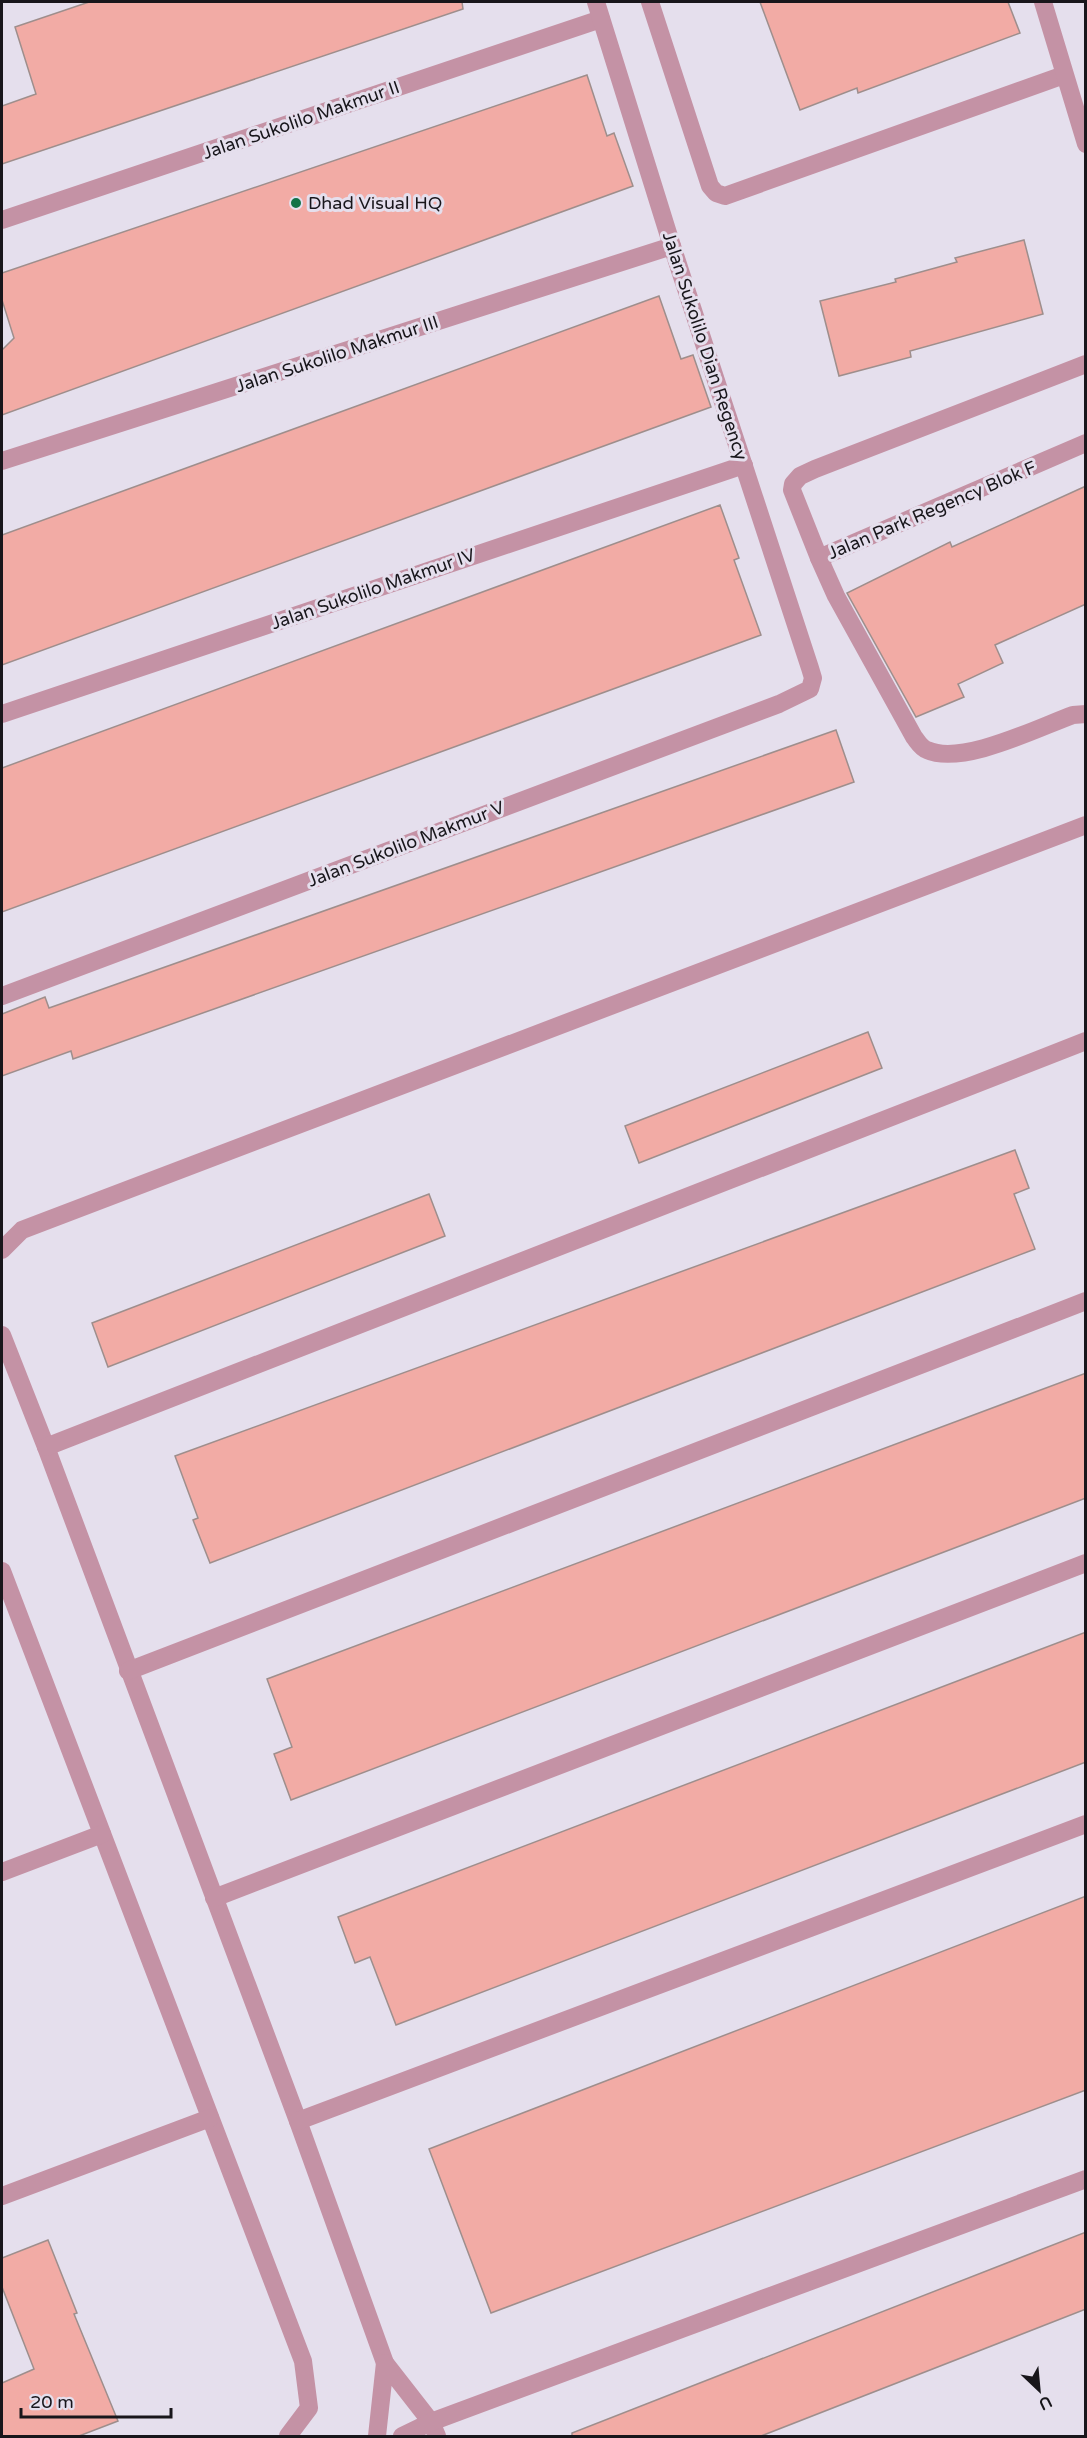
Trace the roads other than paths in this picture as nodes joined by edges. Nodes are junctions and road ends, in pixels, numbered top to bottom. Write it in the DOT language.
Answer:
graph roads {
  1 [pos="650,2"];
  2 [pos="1043,2"];
  3 [pos="598,10"];
  4 [pos="1064,75"];
  5 [pos="1086,144"];
  6 [pos="2,220"];
  7 [pos="672,246"];
  8 [pos="1086,363"];
  9 [pos="1086,443"];
  10 [pos="2,461"];
  11 [pos="744,465"];
  12 [pos="819,558"];
  13 [pos="810,689"];
  14 [pos="2,714"];
  15 [pos="1086,714"];
  16 [pos="1086,825"];
  17 [pos="2,996"];
  18 [pos="1086,1041"];
  19 [pos="2,1250"];
  20 [pos="1086,1301"];
  21 [pos="2,1335"];
  22 [pos="46,1447"];
  23 [pos="1086,1563"];
  24 [pos="2,1571"];
  25 [pos="128,1671"];
  26 [pos="1086,1824"];
  27 [pos="102,1834"];
  28 [pos="2,1872"];
  29 [pos="214,1898"];
  30 [pos="210,2118"];
  31 [pos="298,2121"];
  32 [pos="1086,2179"];
  33 [pos="2,2196"];
  34 [pos="385,2363"];
  35 [pos="434,2429"];
  36 [pos="288,2436"];
  37 [pos="377,2436"];
  38 [pos="402,2436"];
  1 -- 4 [label="street"];
  2 -- 4 [label="street"];
  3 -- 6 [label="street, Jalan Sukolilo Makmur II"];
  3 -- 7 [label="street, Jalan Sukolilo Dian Regency"];
  4 -- 5 [label="street"];
  7 -- 10 [label="street, Jalan Sukolilo Makmur III"];
  7 -- 11 [label="street, Jalan Sukolilo Dian Regency"];
  8 -- 12 [label="street, Jalan Park Regency Blok F"];
  9 -- 12 [label="street, Jalan Park Regency Blok F"];
  11 -- 13 [label="street, Jalan Sukolilo Dian Regency"];
  11 -- 14 [label="street, Jalan Sukolilo Makmur IV"];
  12 -- 15 [label="street"];
  13 -- 17 [label="street, Jalan Sukolilo Makmur V"];
  16 -- 19 [label="street"];
  18 -- 22 [label="street"];
  20 -- 25 [label="street"];
  21 -- 22 [label="street"];
  22 -- 25 [label="street"];
  23 -- 29 [label="street"];
  24 -- 27 [label="street"];
  25 -- 29 [label="street"];
  26 -- 31 [label="street"];
  27 -- 28 [label="street"];
  27 -- 30 [label="street"];
  29 -- 31 [label="street"];
  30 -- 33 [label="street"];
  30 -- 36 [label="street"];
  31 -- 34 [label="street"];
  32 -- 35 [label="street"];
  34 -- 35 [label="street"];
  34 -- 37 [label="street"];
  35 -- 38 [label="street"];
}
